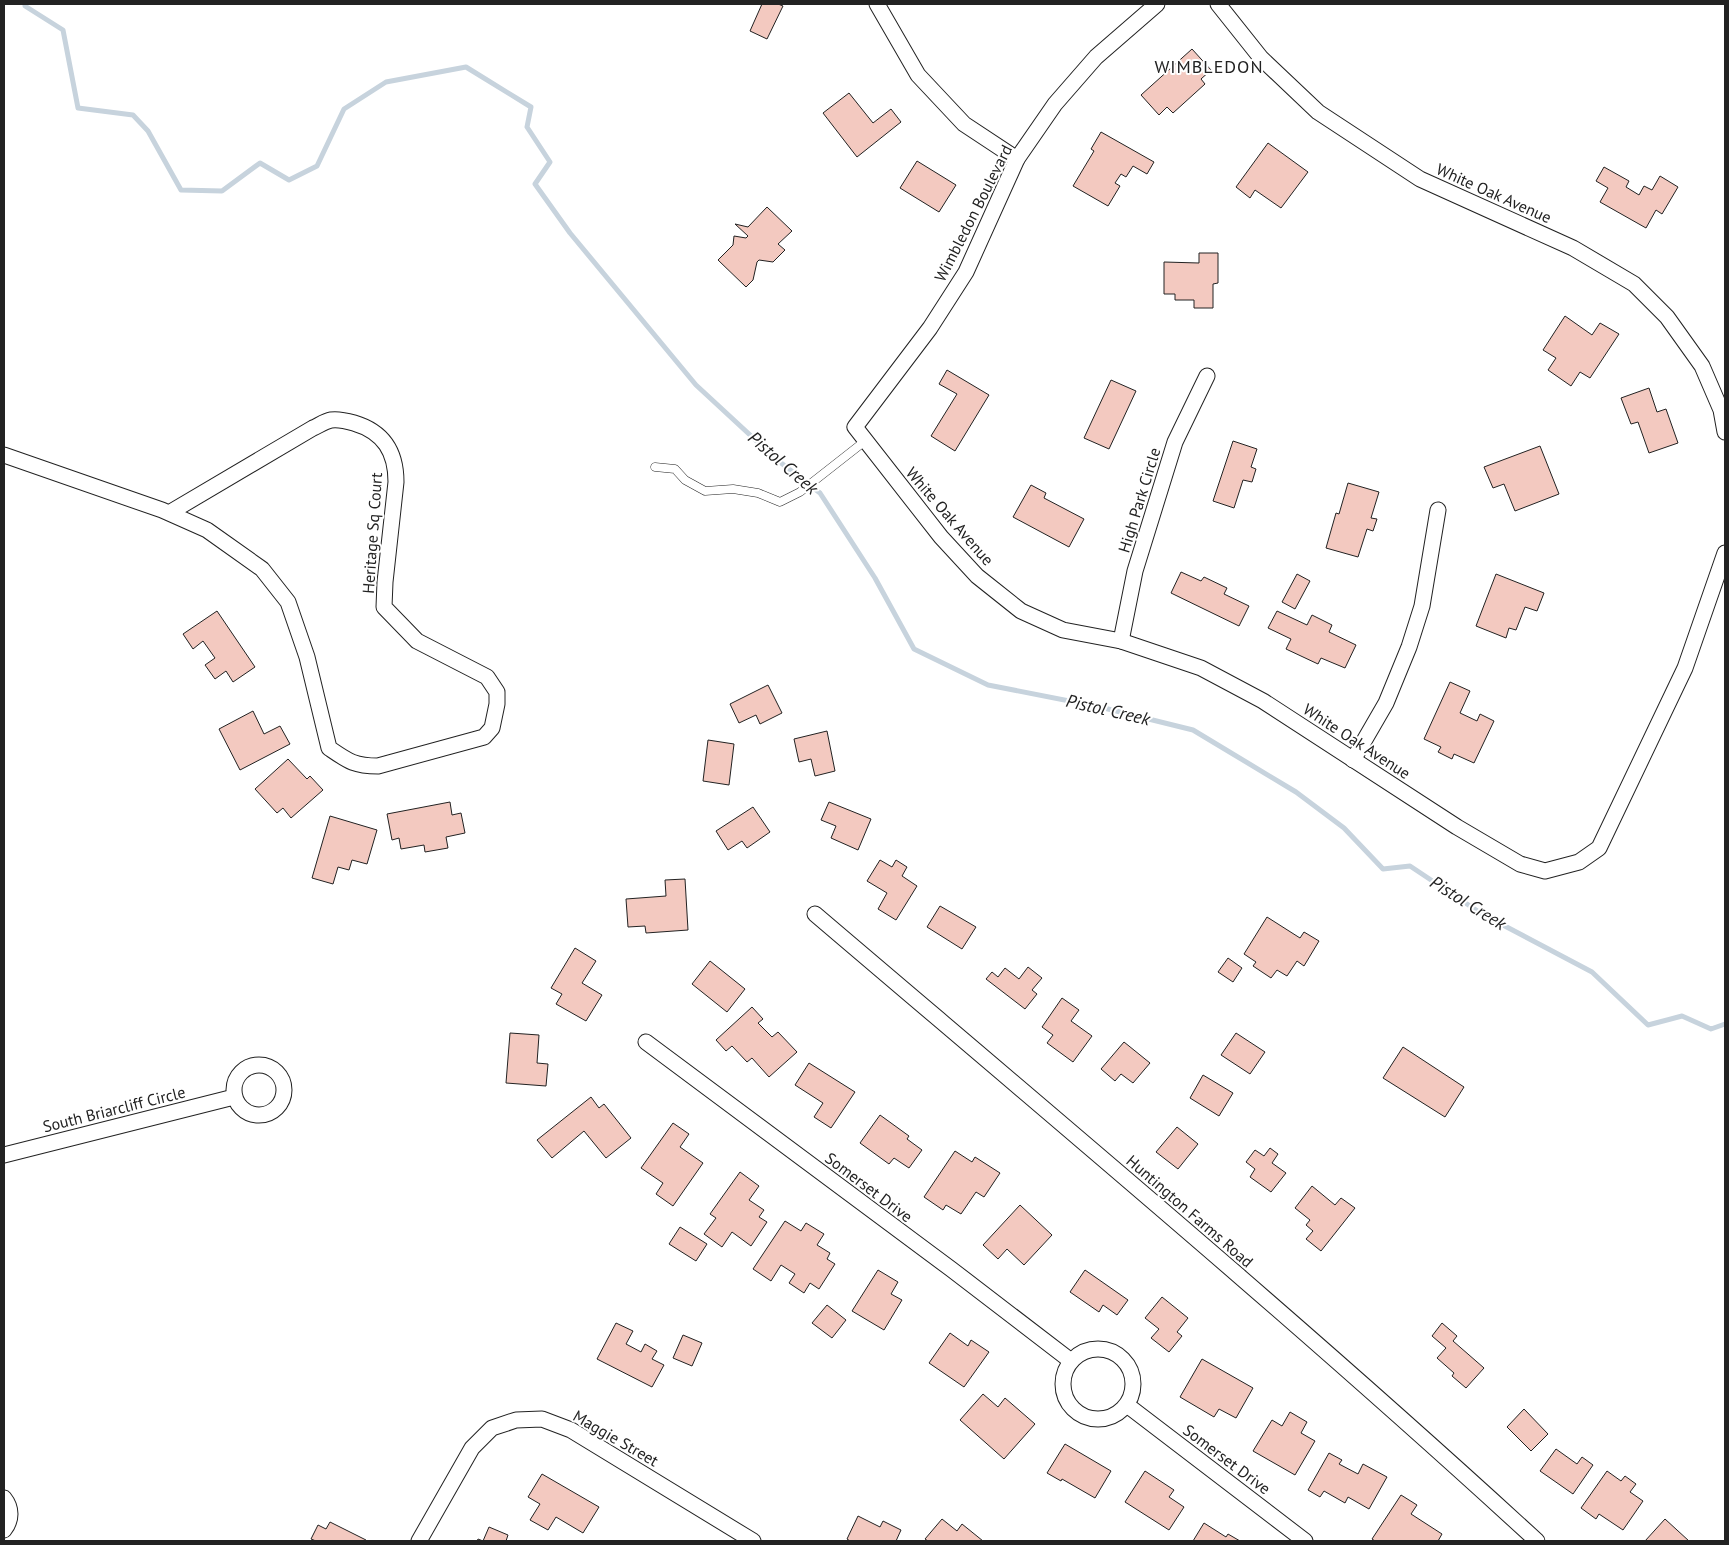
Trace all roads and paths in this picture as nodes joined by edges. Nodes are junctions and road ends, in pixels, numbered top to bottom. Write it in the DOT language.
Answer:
graph roads {
  1 [pos="877,4"];
  2 [pos="1157,4"];
  3 [pos="1218,4"];
  4 [pos="1017,159"];
  5 [pos="1207,376"];
  6 [pos="855,428"];
  7 [pos="1725,432"];
  8 [pos="865,441"];
  9 [pos="4,455"];
  10 [pos="656,467"];
  11 [pos="1438,510"];
  12 [pos="169,513"];
  13 [pos="1725,553"];
  14 [pos="1121,641"];
  15 [pos="1353,760"];
  16 [pos="815,914"];
  17 [pos="646,1042"];
  18 [pos="234,1097"];
  19 [pos="4,1156"];
  20 [pos="1071,1361"];
  21 [pos="1127,1405"];
  22 [pos="4,1498"];
  23 [pos="4,1530"];
  24 [pos="419,1541"];
  25 [pos="753,1541"];
  26 [pos="1305,1541"];
  27 [pos="1537,1541"];
  1 -- 4 [label="street"];
  2 -- 4 [label="street, Wimbledon Boulevard"];
  3 -- 7 [label="street, White Oak Avenue"];
  4 -- 6 [label="street, Wimbledon Boulevard"];
  5 -- 14 [label="street, High Park Circle"];
  6 -- 8 [label="street, White Oak Avenue"];
  8 -- 10 [label="lane"];
  8 -- 14 [label="street, White Oak Avenue"];
  9 -- 12 [label="street, Heritage Sq Court"];
  11 -- 15 [label="street"];
  12 -- 12 [label="street, Heritage Sq Court"];
  13 -- 15 [label="street, White Oak Avenue"];
  14 -- 15 [label="street, White Oak Avenue"];
  16 -- 27 [label="street, Huntington Farms Road"];
  17 -- 20 [label="street, Somerset Drive"];
  18 -- 19 [label="street, South Briarcliff Circle"];
  20 -- 21 [label="street"];
  20 -- 21 [label="street"];
  21 -- 26 [label="street, Somerset Drive"];
  22 -- 23 [label="street"];
  24 -- 25 [label="street, Maggie Street"];
}
